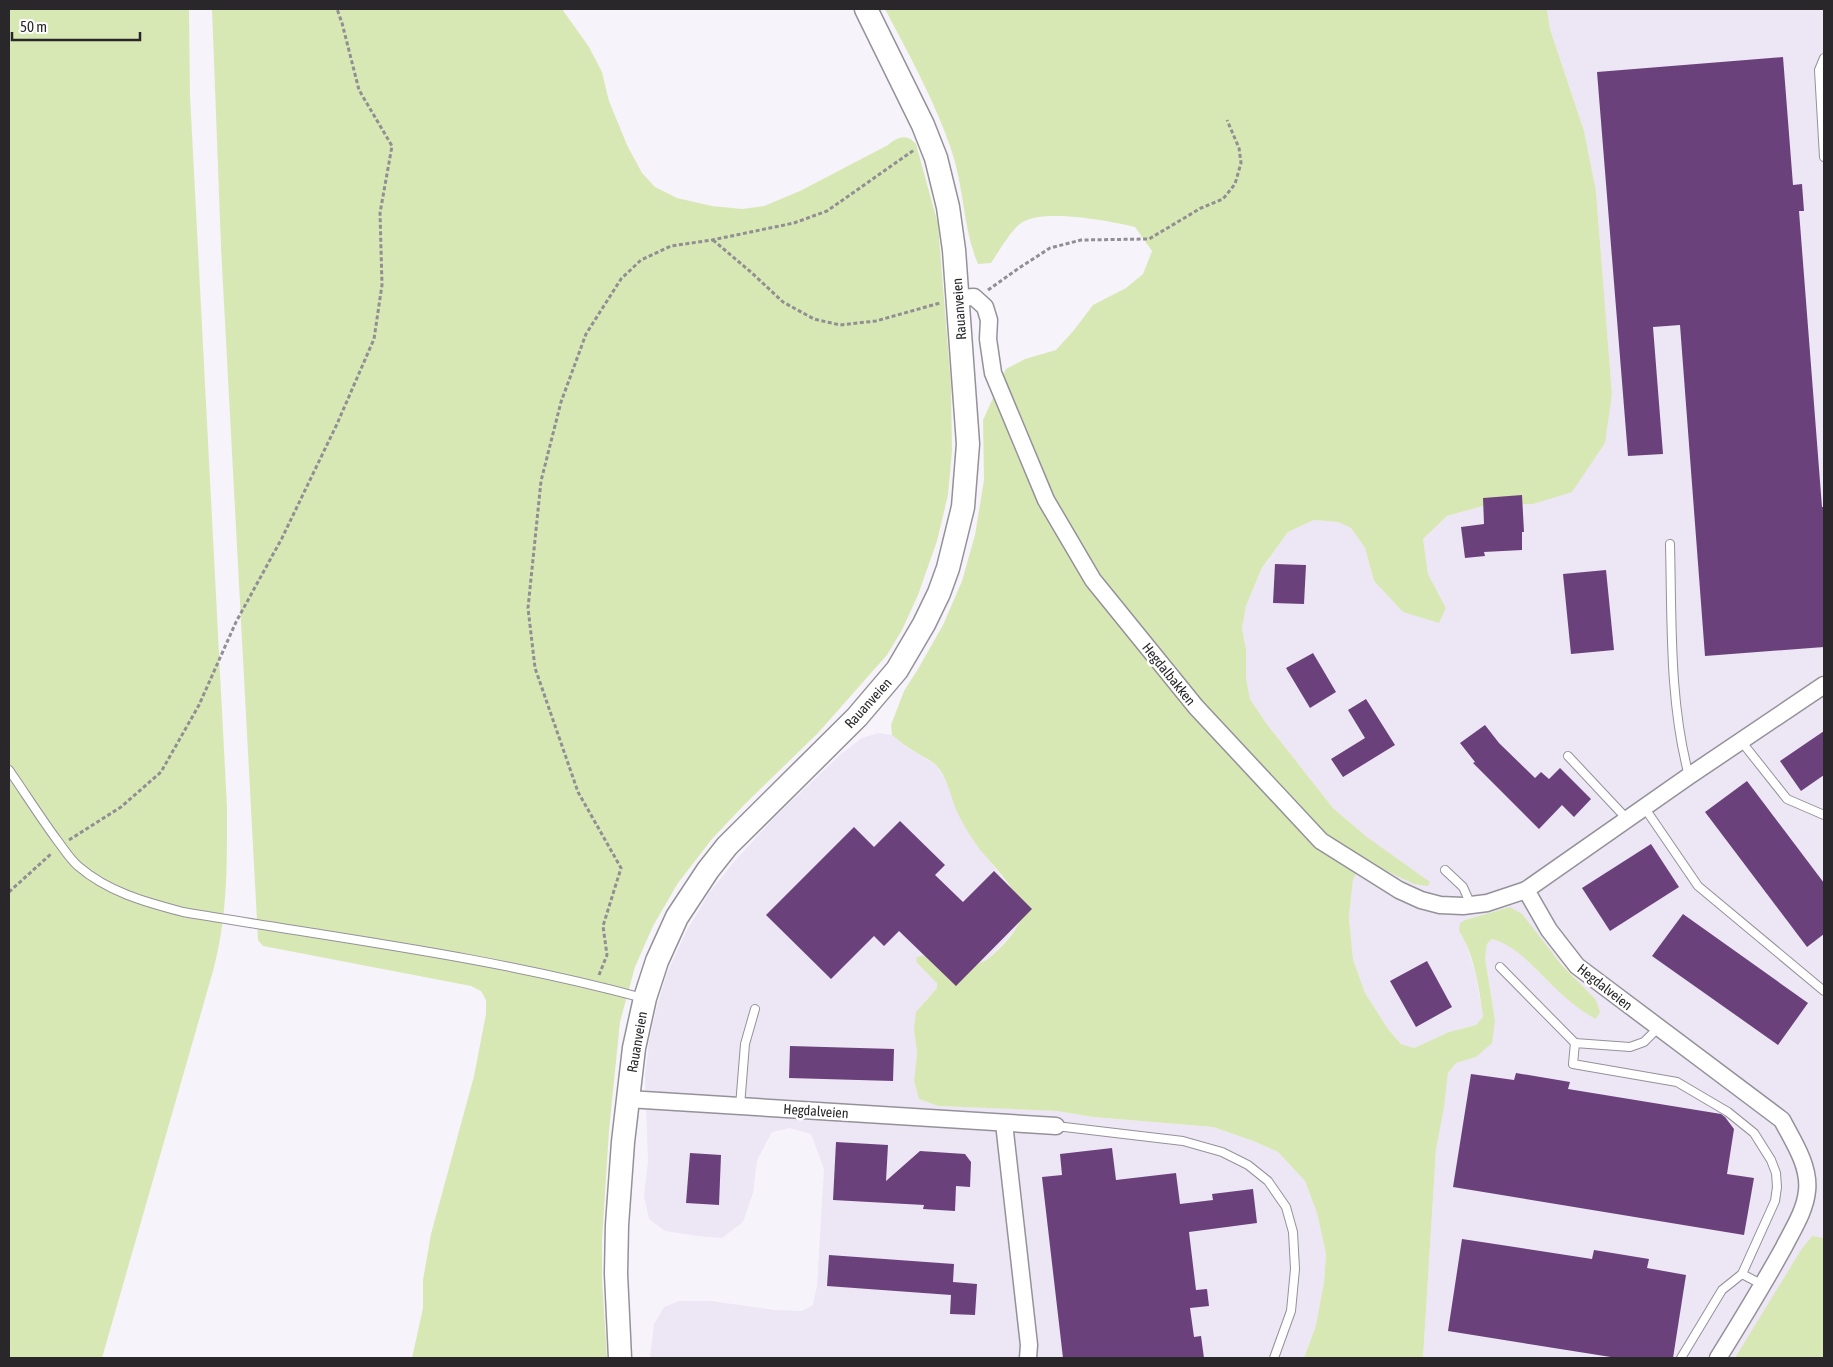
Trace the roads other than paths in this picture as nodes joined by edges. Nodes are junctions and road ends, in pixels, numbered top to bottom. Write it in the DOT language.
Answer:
graph roads {
  1 [pos="866,9"];
  2 [pos="1824,58"];
  3 [pos="1824,157"];
  4 [pos="966,297"];
  5 [pos="1670,544"];
  6 [pos="1824,685"];
  7 [pos="1741,741"];
  8 [pos="1568,756"];
  9 [pos="9,770"];
  10 [pos="1689,776"];
  11 [pos="1644,807"];
  12 [pos="1824,815"];
  13 [pos="1627,819"];
  14 [pos="1445,870"];
  15 [pos="1526,890"];
  16 [pos="1471,905"];
  17 [pos="1500,967"];
  18 [pos="1824,991"];
  19 [pos="645,998"];
  20 [pos="756,1009"];
  21 [pos="1658,1028"];
  22 [pos="1575,1043"];
  23 [pos="628,1099"];
  24 [pos="740,1106"];
  25 [pos="1004,1123"];
  26 [pos="1056,1126"];
  27 [pos="1742,1274"];
  28 [pos="1763,1285"];
  29 [pos="620,1358"];
  30 [pos="1028,1358"];
  31 [pos="1274,1358"];
  32 [pos="1681,1358"];
  33 [pos="1718,1358"];
  1 -- 4 [label="main road, Rauanveien"];
  2 -- 3 [label="lane"];
  4 -- 16 [label="street, Hegdalbakken"];
  4 -- 19 [label="main road, Rauanveien"];
  5 -- 10 [label="lane"];
  6 -- 7 [label="street"];
  7 -- 10 [label="street"];
  7 -- 12 [label="lane"];
  8 -- 13 [label="lane"];
  9 -- 19 [label="lane"];
  10 -- 11 [label="street"];
  11 -- 13 [label="street"];
  11 -- 18 [label="lane"];
  13 -- 15 [label="street"];
  14 -- 16 [label="lane"];
  15 -- 16 [label="street, Hegdalbakken"];
  15 -- 21 [label="street, Hegdalveien"];
  17 -- 22 [label="lane"];
  19 -- 23 [label="main road, Rauanveien"];
  20 -- 24 [label="lane"];
  21 -- 22 [label="lane"];
  21 -- 28 [label="street, Hegdalveien"];
  22 -- 27 [label="lane"];
  23 -- 24 [label="street, Hegdalveien"];
  23 -- 29 [label="main road, Rauanveien"];
  24 -- 25 [label="street, Hegdalveien"];
  25 -- 26 [label="street, Hegdalveien"];
  25 -- 30 [label="street"];
  26 -- 31 [label="lane"];
  27 -- 28 [label="lane"];
  27 -- 32 [label="lane"];
  28 -- 33 [label="street, Hegdalveien"];
}
